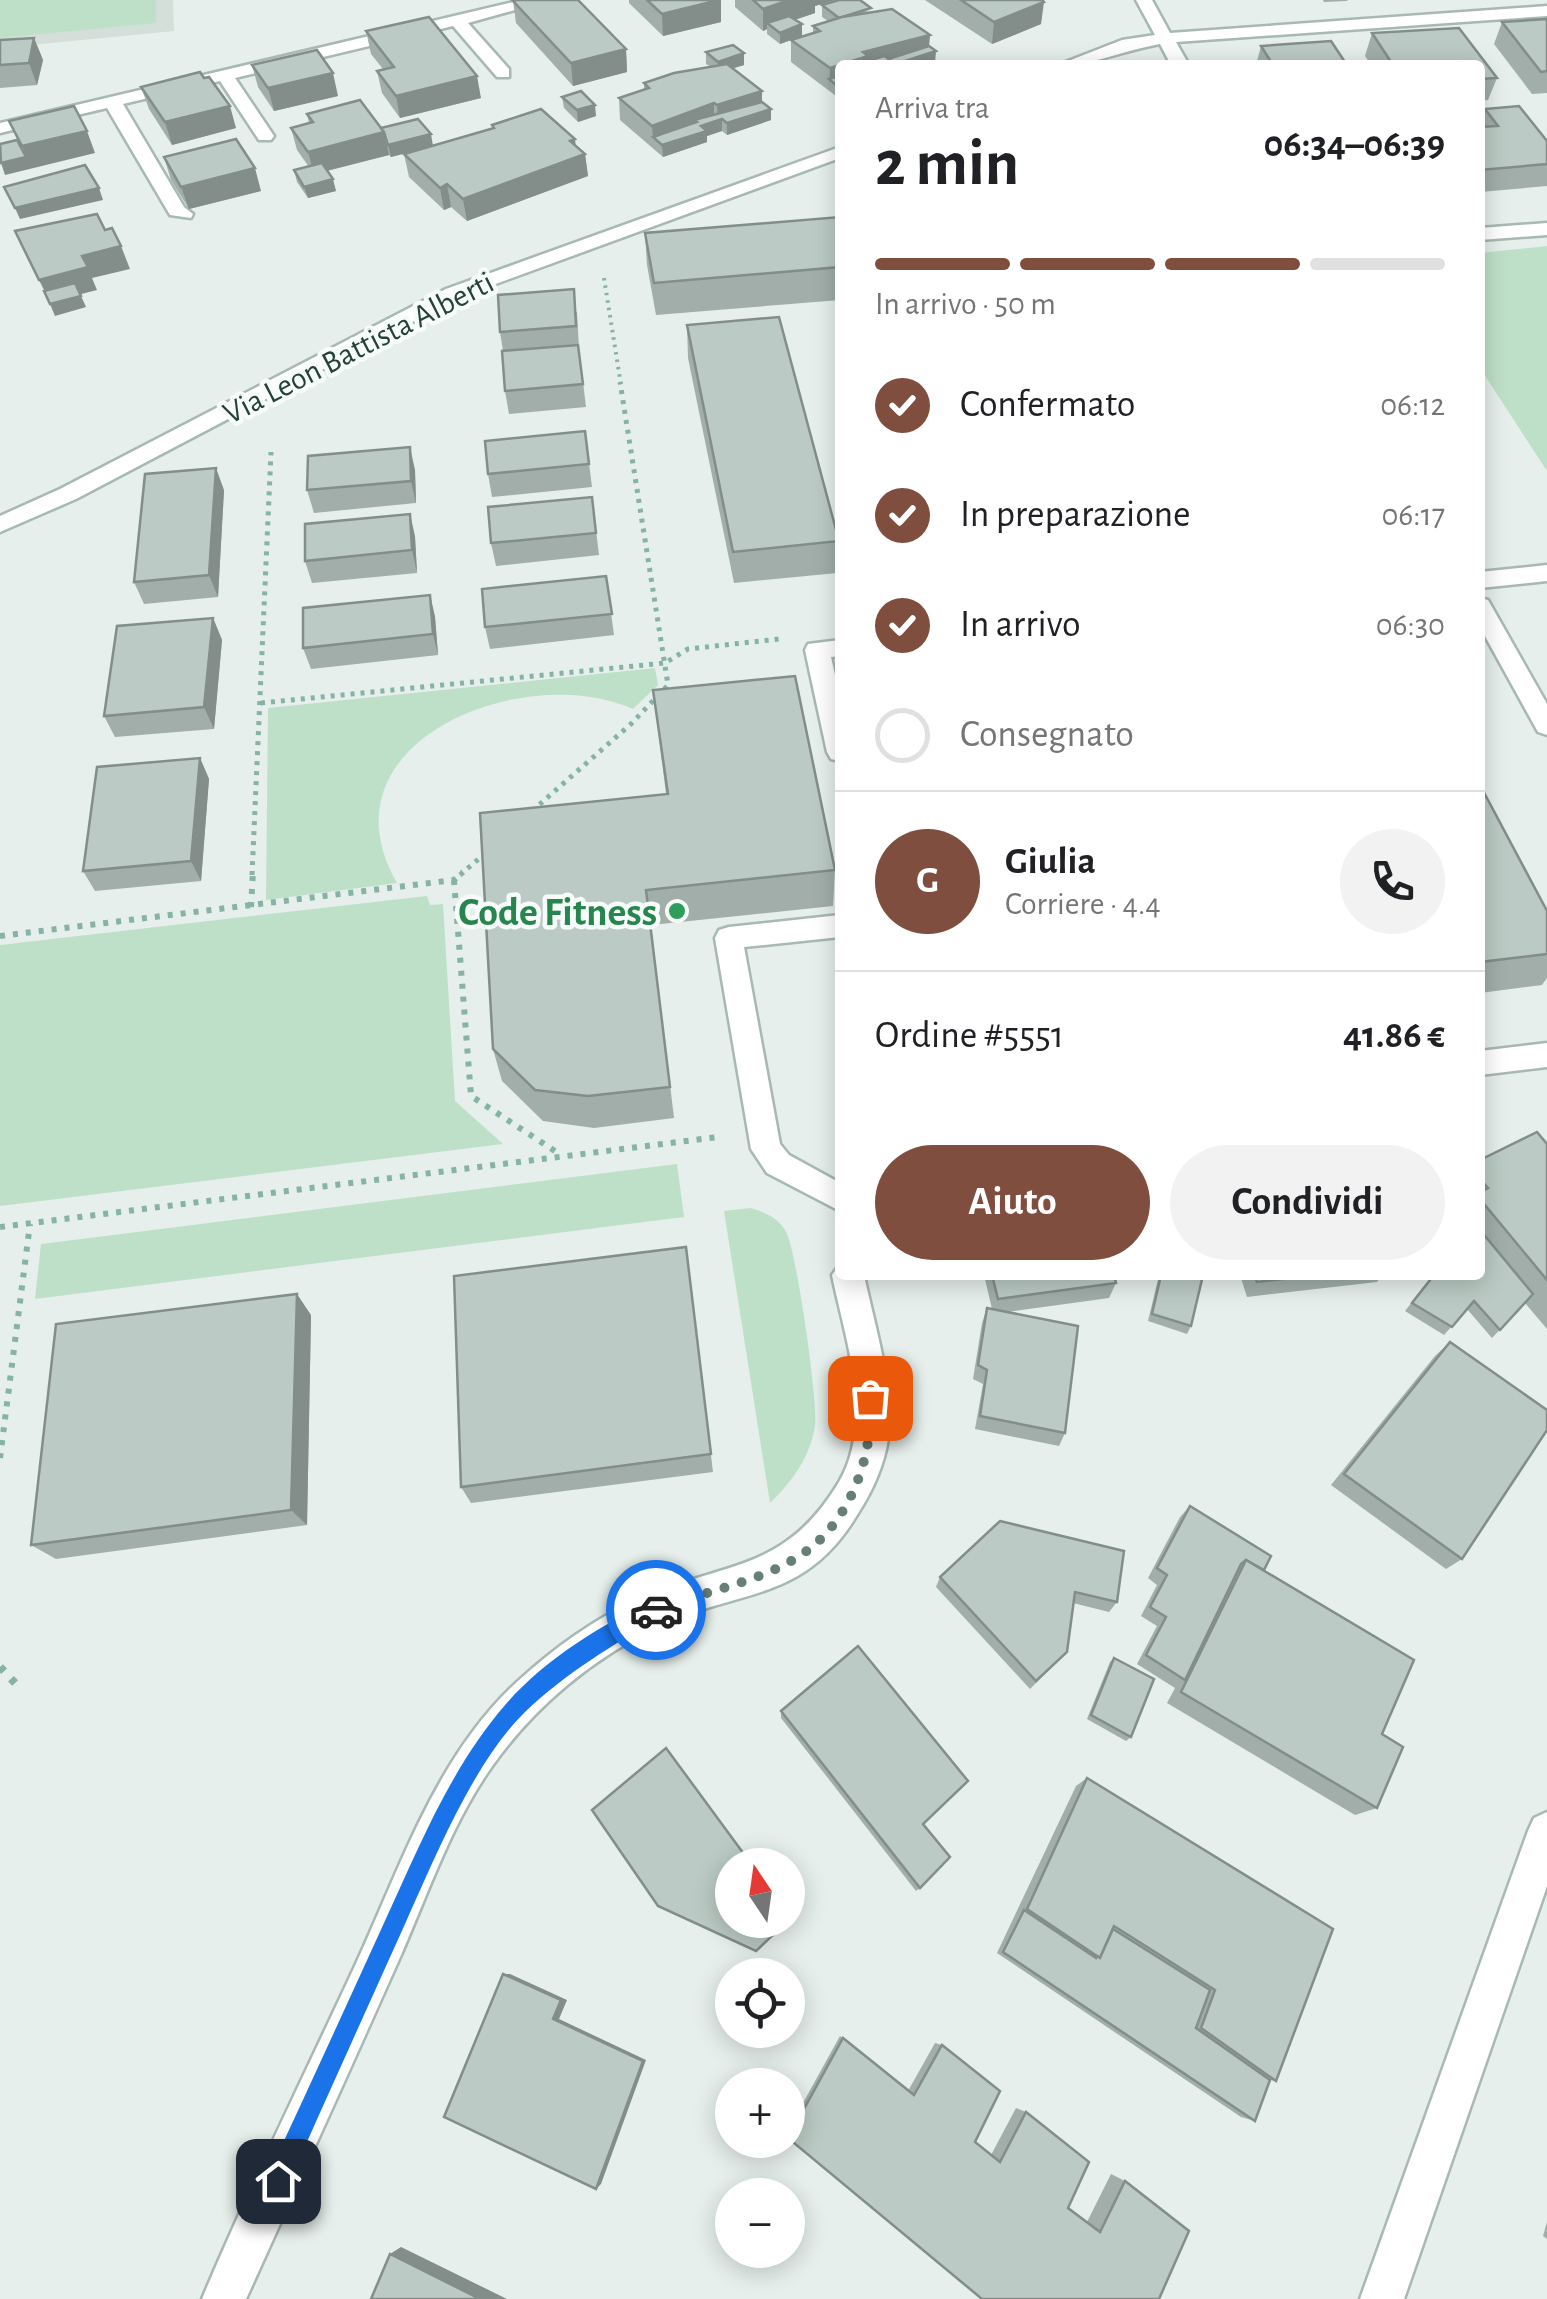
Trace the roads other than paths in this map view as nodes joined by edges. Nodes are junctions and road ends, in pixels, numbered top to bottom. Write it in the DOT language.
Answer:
graph roads {
  1 [pos="543,0"];
  2 [pos="1144,0"];
  3 [pos="1547,11"];
  4 [pos="458,20"];
  5 [pos="1165,38"];
  6 [pos="1082,60"];
  7 [pos="1177,60"];
  8 [pos="503,73"];
  9 [pos="224,75"];
  10 [pos="112,101"];
  11 [pos="0,128"];
  12 [pos="265,136"];
  13 [pos="835,154"];
  14 [pos="184,214"];
  15 [pos="1547,229"];
  16 [pos="1485,234"];
  17 [pos="0,525"];
  18 [pos="1547,573"];
  19 [pos="1485,579"];
  20 [pos="1485,615"];
  21 [pos="829,649"];
  22 [pos="835,705"];
  23 [pos="1547,726"];
  24 [pos="835,927"];
  25 [pos="1547,1055"];
  26 [pos="1485,1062"];
  27 [pos="835,1195"];
  28 [pos="849,1280"];
  29 [pos="1547,1831"];
  30 [pos="224,2299"];
  31 [pos="1382,2299"];
  1 -- 4 [label="street"];
  2 -- 5 [label="street"];
  3 -- 5 [label="street"];
  4 -- 8 [label="street"];
  4 -- 9 [label="street"];
  5 -- 6 [label="street"];
  5 -- 7 [label="street"];
  9 -- 10 [label="street"];
  9 -- 12 [label="street"];
  10 -- 11 [label="street"];
  10 -- 14 [label="street"];
  13 -- 17 [label="street, Via Leon Battista Alberti"];
  15 -- 16 [label="street"];
  18 -- 19 [label="street"];
  20 -- 23 [label="street"];
  21 -- 22 [label="street"];
  24 -- 27 [label="street"];
  25 -- 26 [label="street"];
  28 -- 30 [label="street"];
  29 -- 31 [label="street"];
}
